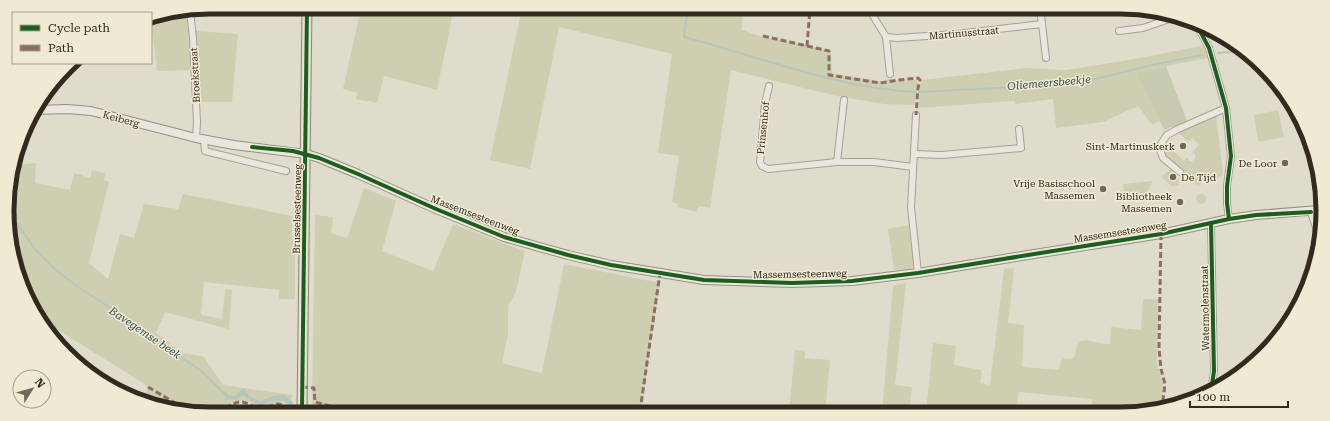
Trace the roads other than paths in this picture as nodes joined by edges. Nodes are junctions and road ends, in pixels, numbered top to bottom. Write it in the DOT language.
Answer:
graph roads {
  1 [pos="307,14"];
  2 [pos="872,14"];
  3 [pos="1041,14"];
  4 [pos="190,15"];
  5 [pos="1166,20"];
  6 [pos="1042,24"];
  7 [pos="1119,31"];
  8 [pos="1200,31"];
  9 [pos="886,37"];
  10 [pos="1046,58"];
  11 [pos="890,74"];
  12 [pos="769,86"];
  13 [pos="844,100"];
  14 [pos="1226,108"];
  15 [pos="41,110"];
  16 [pos="916,115"];
  17 [pos="1019,129"];
  18 [pos="196,138"];
  19 [pos="204,140"];
  20 [pos="306,154"];
  21 [pos="914,154"];
  22 [pos="837,162"];
  23 [pos="913,167"];
  24 [pos="286,171"];
  25 [pos="1180,172"];
  26 [pos="1315,211"];
  27 [pos="1229,219"];
  28 [pos="1211,222"];
  29 [pos="918,273"];
  30 [pos="1212,384"];
  31 [pos="302,407"];
  1 -- 20 [label="main road, Brusselsesteenweg"];
  2 -- 9 [label="street"];
  3 -- 6 [label="street"];
  4 -- 18 [label="street, Broekstraat"];
  5 -- 7 [label="street"];
  6 -- 9 [label="street, Martinusstraat"];
  6 -- 10 [label="street"];
  8 -- 14 [label="street"];
  9 -- 11 [label="street"];
  12 -- 22 [label="street, Prinsenhof"];
  13 -- 22 [label="street"];
  14 -- 25 [label="street"];
  14 -- 27 [label="street"];
  15 -- 18 [label="main road, Keiberg"];
  16 -- 21 [label="street"];
  17 -- 21 [label="street"];
  18 -- 19 [label="main road, Keiberg"];
  19 -- 20 [label="main road, Keiberg"];
  19 -- 24 [label="street"];
  20 -- 29 [label="main road, Massemsesteenweg"];
  20 -- 31 [label="main road, Brusselsesteenweg"];
  21 -- 23 [label="street"];
  22 -- 23 [label="street, Prinsenhof"];
  23 -- 29 [label="street"];
  26 -- 27 [label="main road, Massemsesteenweg"];
  27 -- 28 [label="main road, Massemsesteenweg"];
  28 -- 29 [label="main road, Massemsesteenweg"];
  28 -- 30 [label="street, Watermolenstraat"];
}
